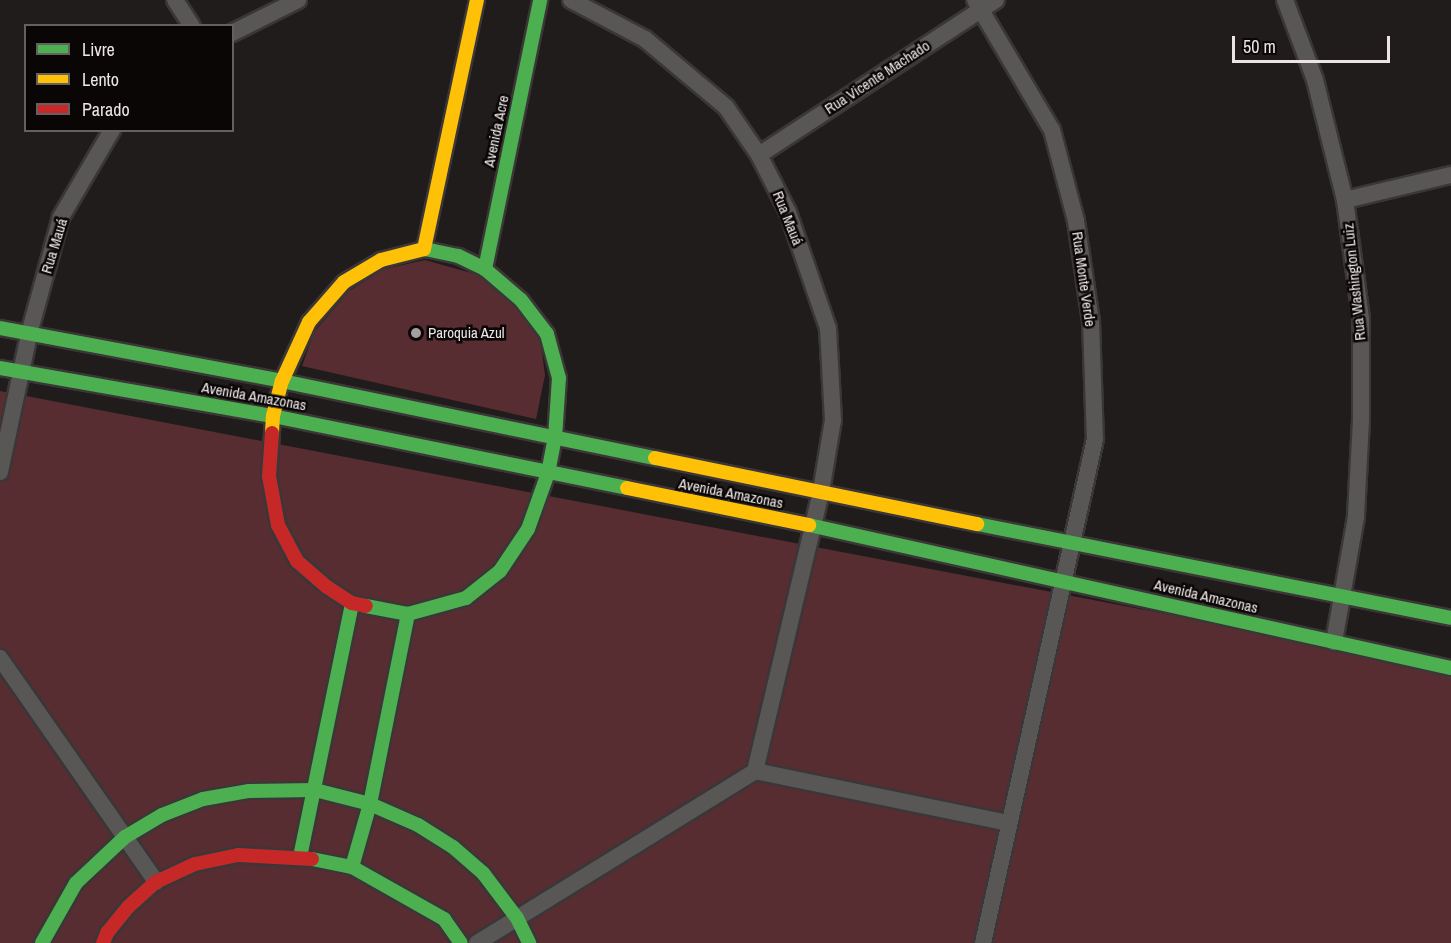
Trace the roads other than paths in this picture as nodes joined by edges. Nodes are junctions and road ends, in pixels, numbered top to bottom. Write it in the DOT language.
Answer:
graph roads {
  1 [pos="175,0"];
  2 [pos="298,0"];
  3 [pos="477,0"];
  4 [pos="540,0"];
  5 [pos="571,0"];
  6 [pos="1285,0"];
  7 [pos="984,3"];
  8 [pos="191,24"];
  9 [pos="234,32"];
  10 [pos="111,132"];
  11 [pos="759,155"];
  12 [pos="1451,175"];
  13 [pos="1345,200"];
  14 [pos="424,249"];
  15 [pos="485,269"];
  16 [pos="0,328"];
  17 [pos="29,334"];
  18 [pos="0,368"];
  19 [pos="22,372"];
  20 [pos="282,381"];
  21 [pos="273,416"];
  22 [pos="555,438"];
  23 [pos="0,472"];
  24 [pos="548,473"];
  25 [pos="821,492"];
  26 [pos="813,526"];
  27 [pos="1070,543"];
  28 [pos="1063,579"];
  29 [pos="1344,596"];
  30 [pos="352,603"];
  31 [pos="408,614"];
  32 [pos="1451,618"];
  33 [pos="1334,642"];
  34 [pos="0,658"];
  35 [pos="1451,668"];
  36 [pos="755,771"];
  37 [pos="315,790"];
  38 [pos="370,804"];
  39 [pos="1008,823"];
  40 [pos="125,837"];
  41 [pos="300,857"];
  42 [pos="352,867"];
  43 [pos="156,882"];
  44 [pos="517,918"];
  45 [pos="42,943"];
  46 [pos="103,943"];
  47 [pos="461,943"];
  48 [pos="477,943"];
  49 [pos="529,943"];
  50 [pos="983,943"];
  1 -- 8 [label="street"];
  2 -- 9 [label="street"];
  3 -- 14 [label="street"];
  4 -- 15 [label="street, Avenida Acre"];
  5 -- 11 [label="street, Rua Mauá"];
  6 -- 13 [label="street, Rua Washington Luiz"];
  7 -- 11 [label="street, Rua Vicente Machado"];
  7 -- 27 [label="street, Rua Monte Verde"];
  10 -- 17 [label="street, Rua Mauá"];
  11 -- 25 [label="street, Rua Mauá"];
  12 -- 13 [label="street"];
  13 -- 29 [label="street, Rua Washington Luiz"];
  14 -- 15 [label="street"];
  14 -- 20 [label="street"];
  15 -- 22 [label="street"];
  16 -- 17 [label="street, Avenida Amazonas"];
  17 -- 19 [label="street, Rua Mauá"];
  17 -- 20 [label="street, Avenida Amazonas"];
  18 -- 19 [label="street, Avenida Amazonas"];
  19 -- 21 [label="street, Avenida Amazonas"];
  19 -- 23 [label="street, Rua Mauá"];
  20 -- 21 [label="street"];
  20 -- 22 [label="street, Avenida Amazonas"];
  21 -- 24 [label="street, Avenida Amazonas"];
  21 -- 30 [label="street"];
  22 -- 24 [label="street"];
  22 -- 25 [label="street, Avenida Amazonas"];
  24 -- 26 [label="street, Avenida Amazonas"];
  24 -- 31 [label="street"];
  25 -- 26 [label="street, Rua Mauá"];
  25 -- 27 [label="street, Avenida Amazonas"];
  26 -- 28 [label="street, Avenida Amazonas"];
  26 -- 36 [label="street, Rua Mauá"];
  27 -- 28 [label="street, Rua Monte Verde"];
  27 -- 29 [label="street, Avenida Amazonas"];
  28 -- 33 [label="street, Avenida Amazonas"];
  28 -- 39 [label="street, Rua Monte Verde"];
  29 -- 32 [label="street, Avenida Amazonas"];
  29 -- 33 [label="street, Rua Washington Luiz"];
  30 -- 31 [label="street"];
  30 -- 37 [label="street"];
  31 -- 38 [label="street"];
  33 -- 35 [label="street, Avenida Amazonas"];
  34 -- 40 [label="street"];
  36 -- 39 [label="street"];
  36 -- 44 [label="street"];
  37 -- 38 [label="street"];
  37 -- 40 [label="street"];
  37 -- 41 [label="street"];
  38 -- 42 [label="street"];
  38 -- 44 [label="street"];
  39 -- 50 [label="street, Rua Monte Verde"];
  40 -- 43 [label="street"];
  40 -- 45 [label="street"];
  41 -- 42 [label="street"];
  41 -- 43 [label="street"];
  42 -- 47 [label="street"];
  43 -- 46 [label="street"];
  44 -- 48 [label="street"];
  44 -- 49 [label="street"];
}
